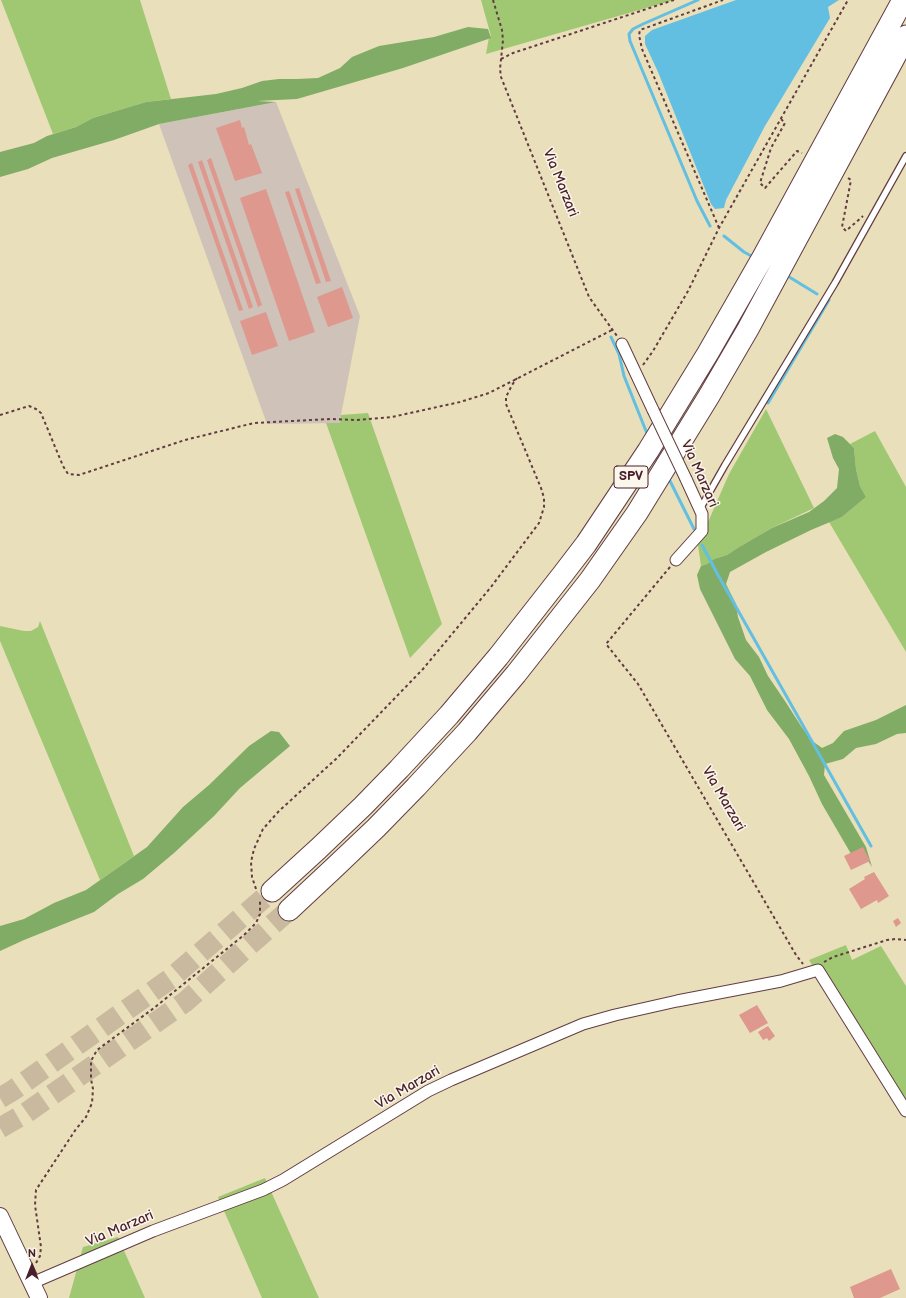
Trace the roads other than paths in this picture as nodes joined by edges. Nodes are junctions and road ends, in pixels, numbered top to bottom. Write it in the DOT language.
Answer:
graph roads {
  1 [pos="903,0"];
  2 [pos="906,36"];
  3 [pos="906,156"];
  4 [pos="622,344"];
  5 [pos="700,509"];
  6 [pos="676,560"];
  7 [pos="262,892"];
  8 [pos="289,910"];
  9 [pos="906,1111"];
  10 [pos="0,1216"];
  11 [pos="28,1277"];
  12 [pos="39,1298"];
  1 -- 7 [label="highway, SPV"];
  2 -- 8 [label="highway, SPV"];
  3 -- 5 [label="lane"];
  4 -- 5 [label="street, Via Marzari, bridge"];
  5 -- 6 [label="street, Via Marzari"];
  9 -- 11 [label="street, Via Marzari"];
  10 -- 11 [label="main road"];
  11 -- 12 [label="main road"];
}
